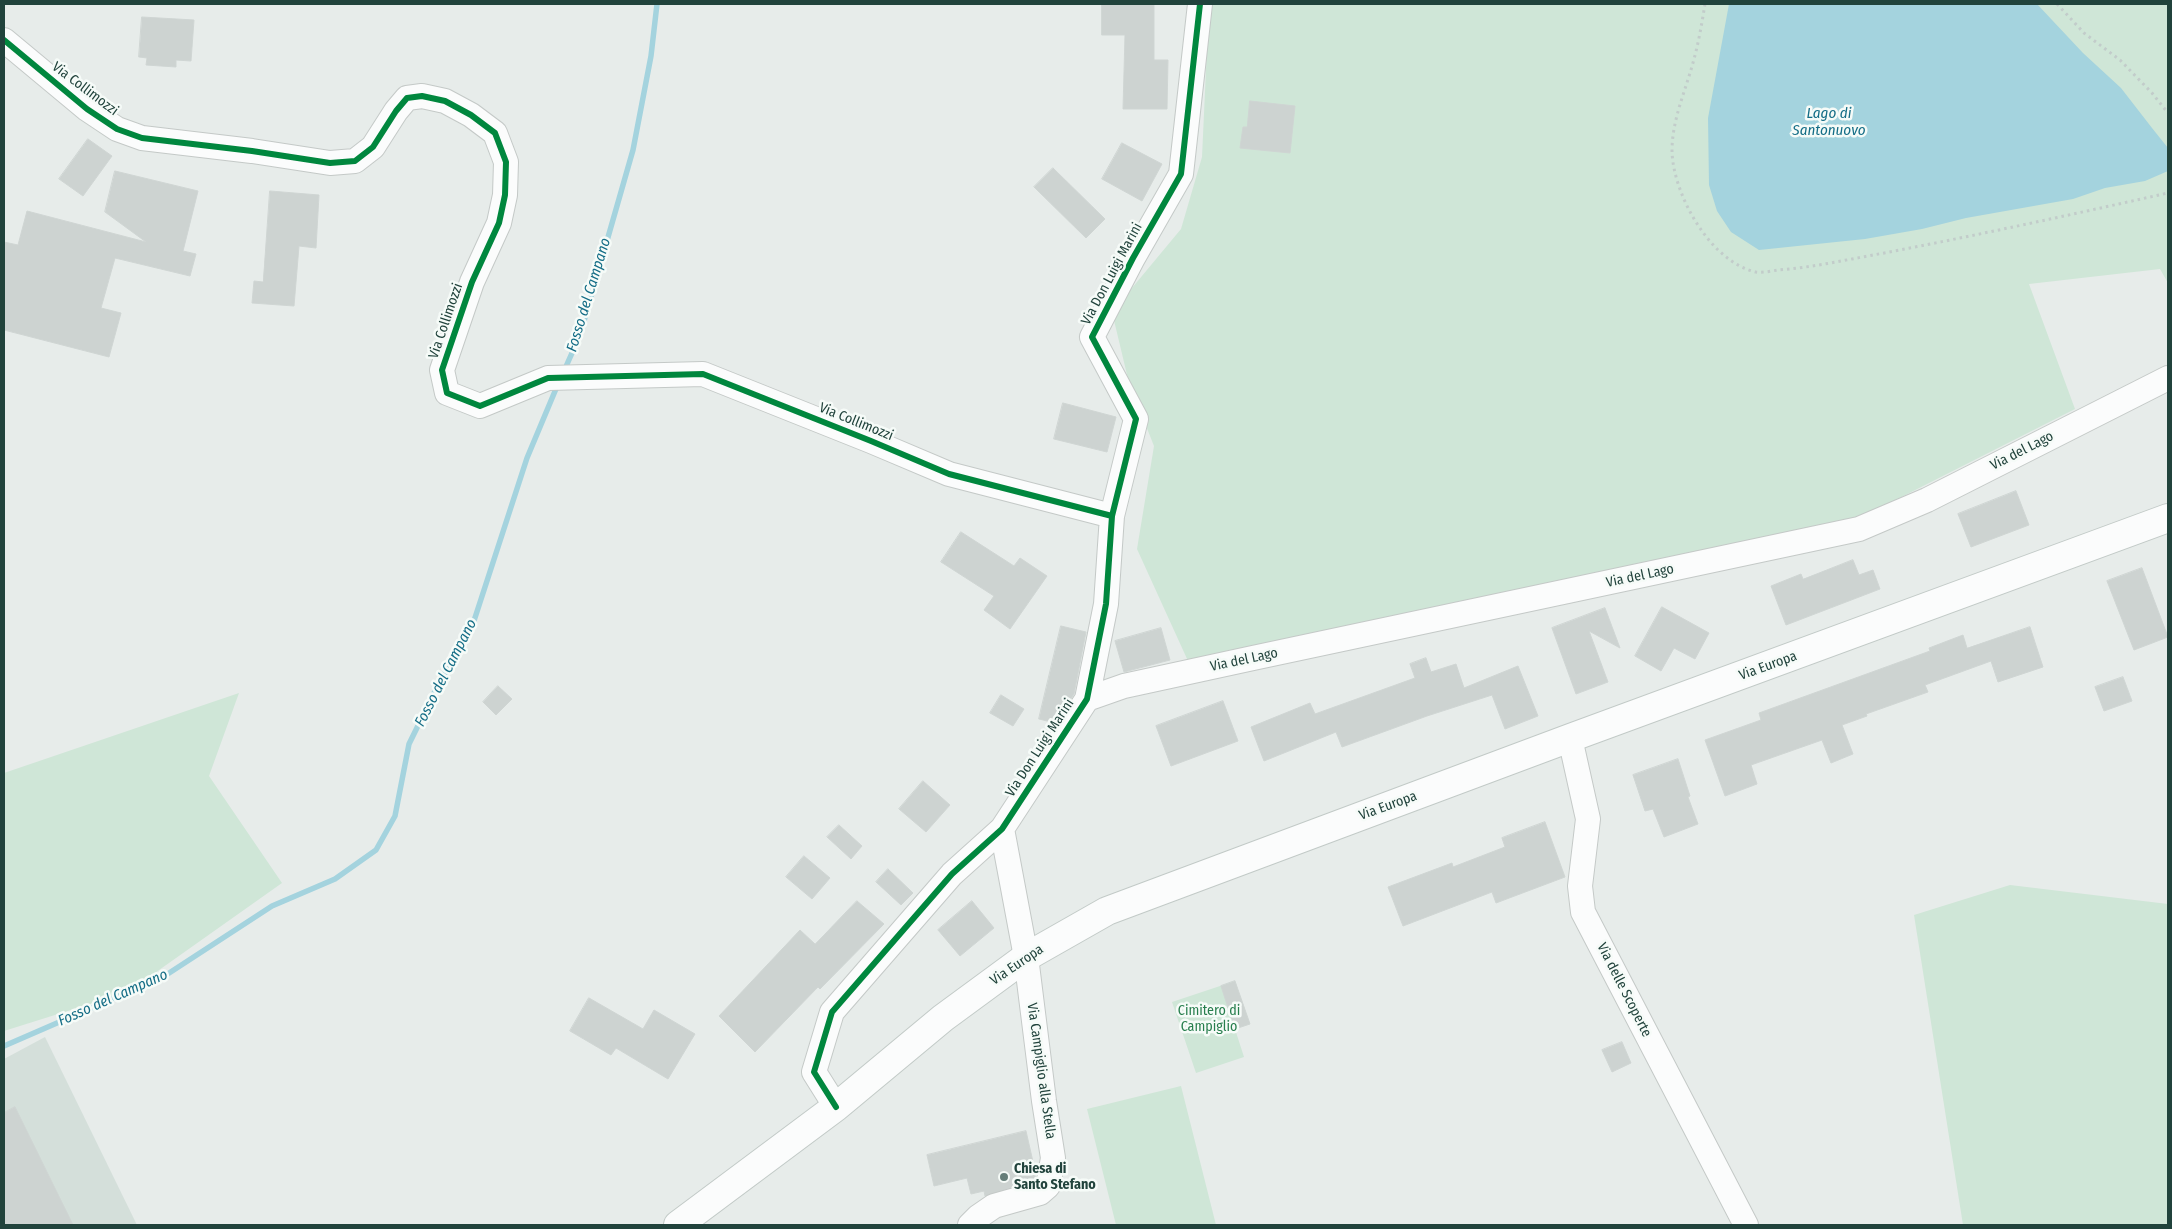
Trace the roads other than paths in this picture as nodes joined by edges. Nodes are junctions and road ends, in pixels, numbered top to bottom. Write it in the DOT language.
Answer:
graph roads {
  1 [pos="1200,4"];
  2 [pos="4,40"];
  3 [pos="2168,378"];
  4 [pos="1112,516"];
  5 [pos="2168,518"];
  6 [pos="1086,700"];
  7 [pos="1570,738"];
  8 [pos="1002,829"];
  9 [pos="1026,957"];
  10 [pos="836,1106"];
  11 [pos="678,1225"];
  12 [pos="970,1225"];
  13 [pos="1746,1225"];
  1 -- 4 [label="street, Via Don Luigi Marini"];
  2 -- 4 [label="street, Via Collimozzi"];
  3 -- 6 [label="street, Via del Lago"];
  4 -- 6 [label="street, Via Don Luigi Marini"];
  5 -- 7 [label="main road, Via Europa"];
  6 -- 8 [label="street, Via Don Luigi Marini"];
  7 -- 9 [label="main road, Via Europa"];
  7 -- 13 [label="street, Via delle Scoperte"];
  8 -- 9 [label="street, Via Campiglio alla Stella"];
  8 -- 10 [label="street, Via Don Luigi Marini"];
  9 -- 10 [label="main road, Via Europa"];
  9 -- 12 [label="street, Via Campiglio alla Stella"];
  10 -- 11 [label="main road, Via Europa"];
}
